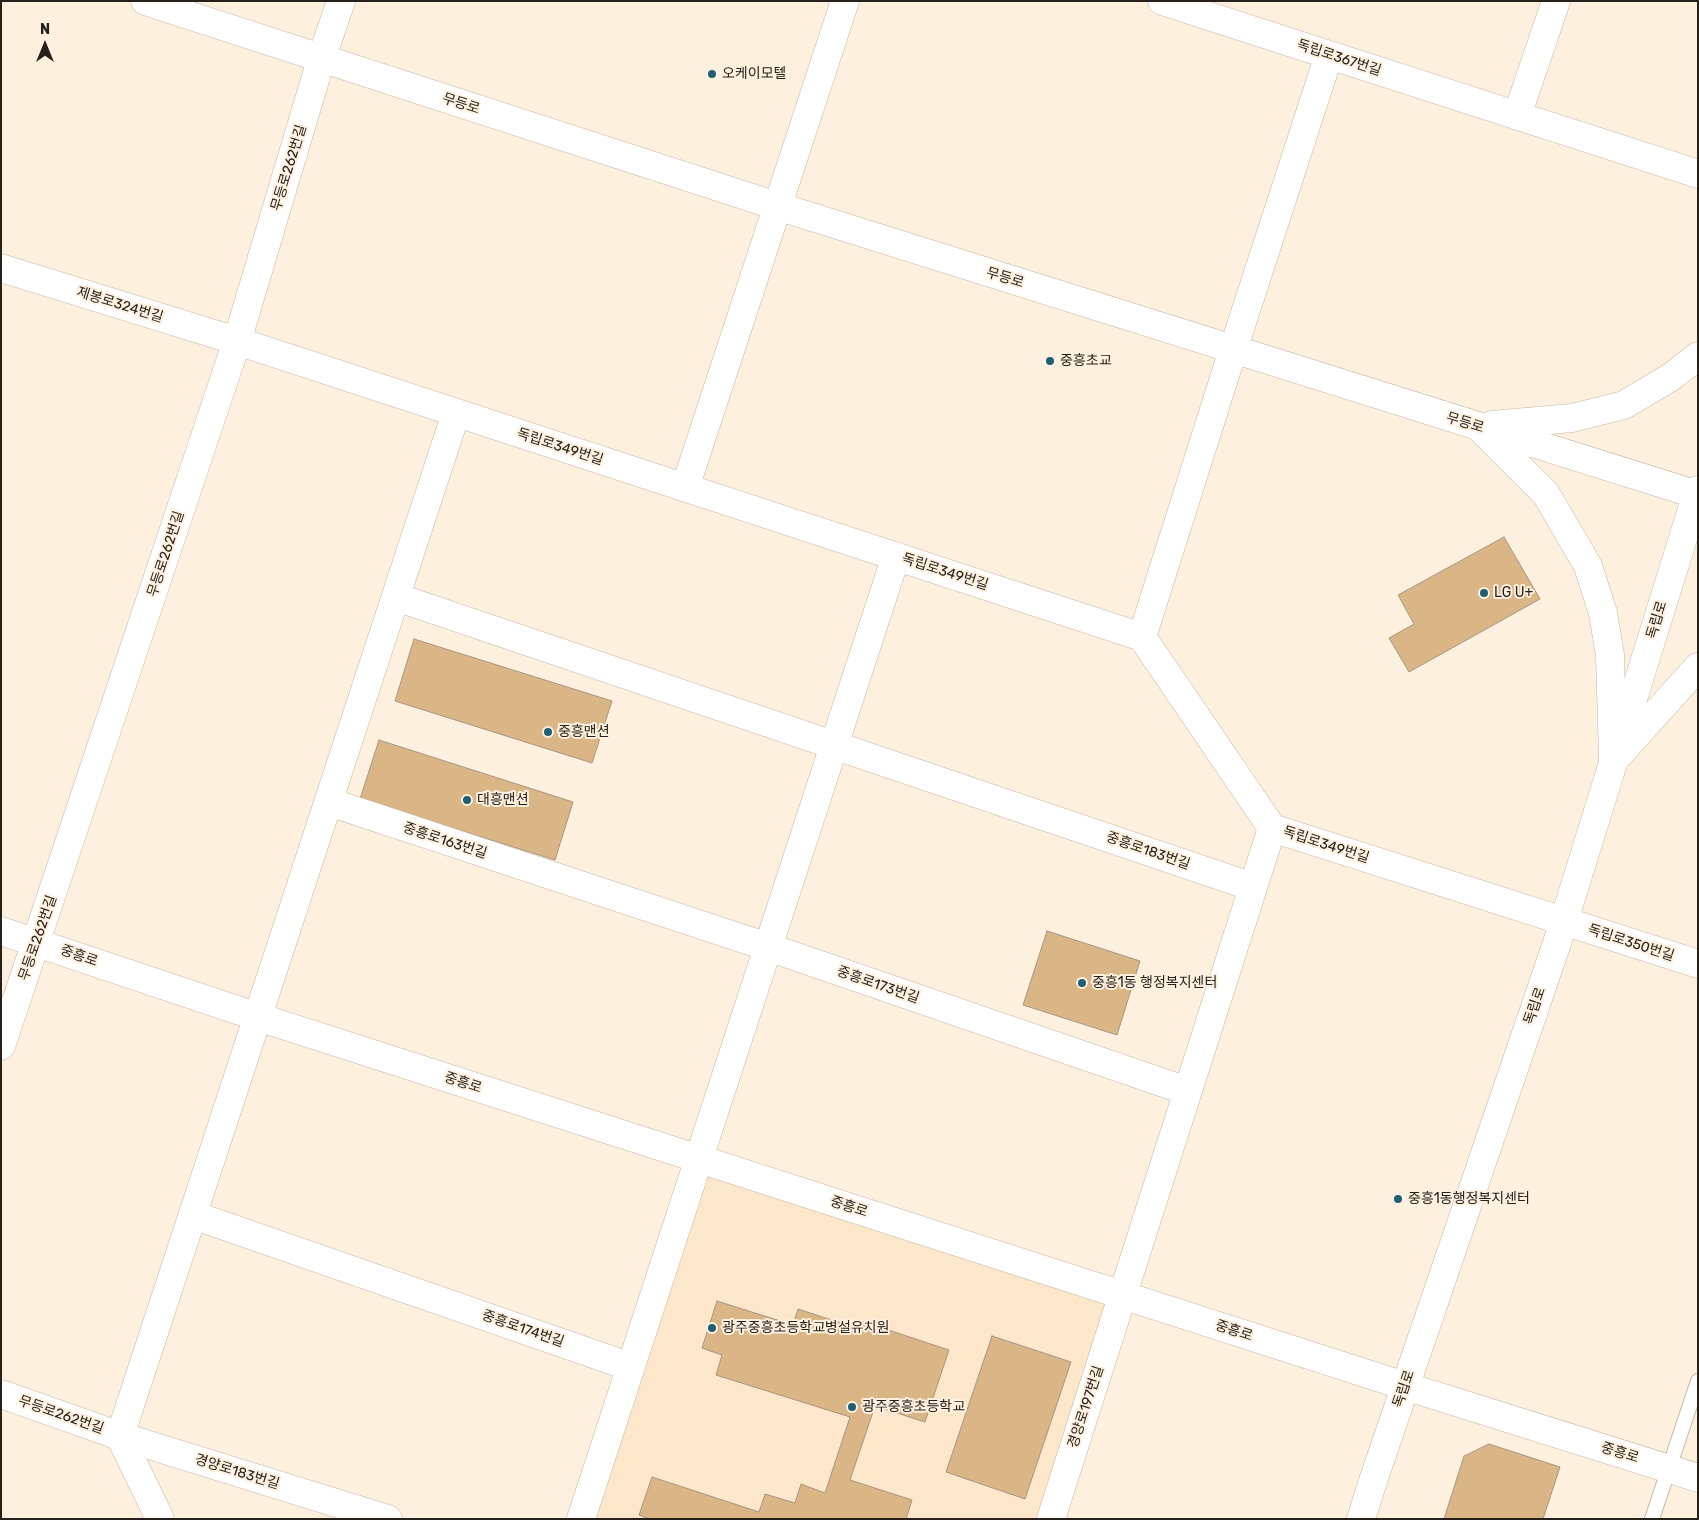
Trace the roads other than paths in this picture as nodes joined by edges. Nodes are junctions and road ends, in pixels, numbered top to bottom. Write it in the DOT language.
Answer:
graph roads {
  1 [pos="145,1"];
  2 [pos="341,1"];
  3 [pos="845,1"];
  4 [pos="1162,1"];
  5 [pos="1556,1"];
  6 [pos="1329,55"];
  7 [pos="321,60"];
  8 [pos="1517,116"];
  9 [pos="1698,174"];
  10 [pos="778,206"];
  11 [pos="1,269"];
  12 [pos="238,341"];
  13 [pos="1233,350"];
  14 [pos="1698,356"];
  15 [pos="456,413"];
  16 [pos="1478,427"];
  17 [pos="685,488"];
  18 [pos="1697,493"];
  19 [pos="896,556"];
  20 [pos="396,597"];
  21 [pos="1142,637"];
  22 [pos="1698,667"];
  23 [pos="834,745"];
  24 [pos="1613,761"];
  25 [pos="330,802"];
  26 [pos="1272,828"];
  27 [pos="560,879"];
  28 [pos="1253,886"];
  29 [pos="1564,922"];
  30 [pos="1,931"];
  31 [pos="37,942"];
  32 [pos="768,947"];
  33 [pos="1698,964"];
  34 [pos="258,1017"];
  35 [pos="1,1046"];
  36 [pos="1187,1091"];
  37 [pos="699,1159"];
  38 [pos="193,1215"];
  39 [pos="1122,1295"];
  40 [pos="631,1367"];
  41 [pos="1698,1382"];
  42 [pos="1405,1386"];
  43 [pos="1,1394"];
  44 [pos="120,1436"];
  45 [pos="1669,1468"];
  46 [pos="1698,1478"];
  47 [pos="160,1519"];
  48 [pos="388,1519"];
  49 [pos="582,1519"];
  50 [pos="1051,1519"];
  51 [pos="1361,1519"];
  52 [pos="1652,1519"];
  1 -- 7 [label="street, 무등로"];
  2 -- 7 [label="street, 무등로262번길"];
  3 -- 10 [label="street"];
  4 -- 6 [label="street, 독립로367번길"];
  5 -- 8 [label="street"];
  6 -- 8 [label="street, 독립로367번길"];
  6 -- 13 [label="street"];
  7 -- 10 [label="street, 무등로"];
  7 -- 12 [label="street, 무등로262번길"];
  8 -- 9 [label="street, 독립로367번길"];
  10 -- 13 [label="street, 무등로"];
  10 -- 17 [label="street"];
  11 -- 12 [label="street, 제봉로324번길"];
  12 -- 15 [label="street, 독립로349번길"];
  12 -- 31 [label="street, 무등로262번길"];
  13 -- 16 [label="street, 무등로"];
  13 -- 21 [label="street"];
  14 -- 16 [label="street"];
  15 -- 17 [label="street, 독립로349번길"];
  15 -- 20 [label="street"];
  16 -- 18 [label="street, 무등로"];
  16 -- 24 [label="street"];
  17 -- 19 [label="street, 독립로349번길"];
  18 -- 24 [label="street, 독립로"];
  19 -- 21 [label="street, 독립로349번길"];
  19 -- 23 [label="street"];
  20 -- 23 [label="street"];
  20 -- 25 [label="street"];
  21 -- 26 [label="street, 독립로349번길"];
  22 -- 24 [label="street"];
  23 -- 28 [label="street, 중흥로183번길"];
  23 -- 32 [label="street"];
  24 -- 29 [label="street, 독립로"];
  25 -- 27 [label="street, 중흥로163번길"];
  25 -- 34 [label="street"];
  26 -- 28 [label="street"];
  26 -- 29 [label="street, 독립로349번길"];
  27 -- 32 [label="street, 중흥로173번길"];
  28 -- 36 [label="street"];
  29 -- 33 [label="street, 독립로350번길"];
  29 -- 42 [label="street, 독립로"];
  30 -- 31 [label="street, 중흥로"];
  31 -- 34 [label="street, 중흥로"];
  31 -- 35 [label="street, 무등로262번길"];
  32 -- 36 [label="street, 중흥로173번길"];
  32 -- 37 [label="street"];
  34 -- 37 [label="street, 중흥로"];
  34 -- 38 [label="street"];
  36 -- 39 [label="street"];
  37 -- 39 [label="street, 중흥로"];
  37 -- 40 [label="street"];
  38 -- 40 [label="street, 중흥로174번길"];
  38 -- 44 [label="street"];
  39 -- 42 [label="street, 중흥로"];
  39 -- 50 [label="street, 경양로197번길"];
  40 -- 49 [label="street"];
  41 -- 45 [label="lane"];
  42 -- 45 [label="street, 중흥로"];
  42 -- 51 [label="street, 독립로"];
  43 -- 44 [label="street, 무등로262번길"];
  44 -- 47 [label="street"];
  44 -- 48 [label="street, 경양로183번길"];
  45 -- 46 [label="street, 중흥로"];
  45 -- 52 [label="lane"];
}
